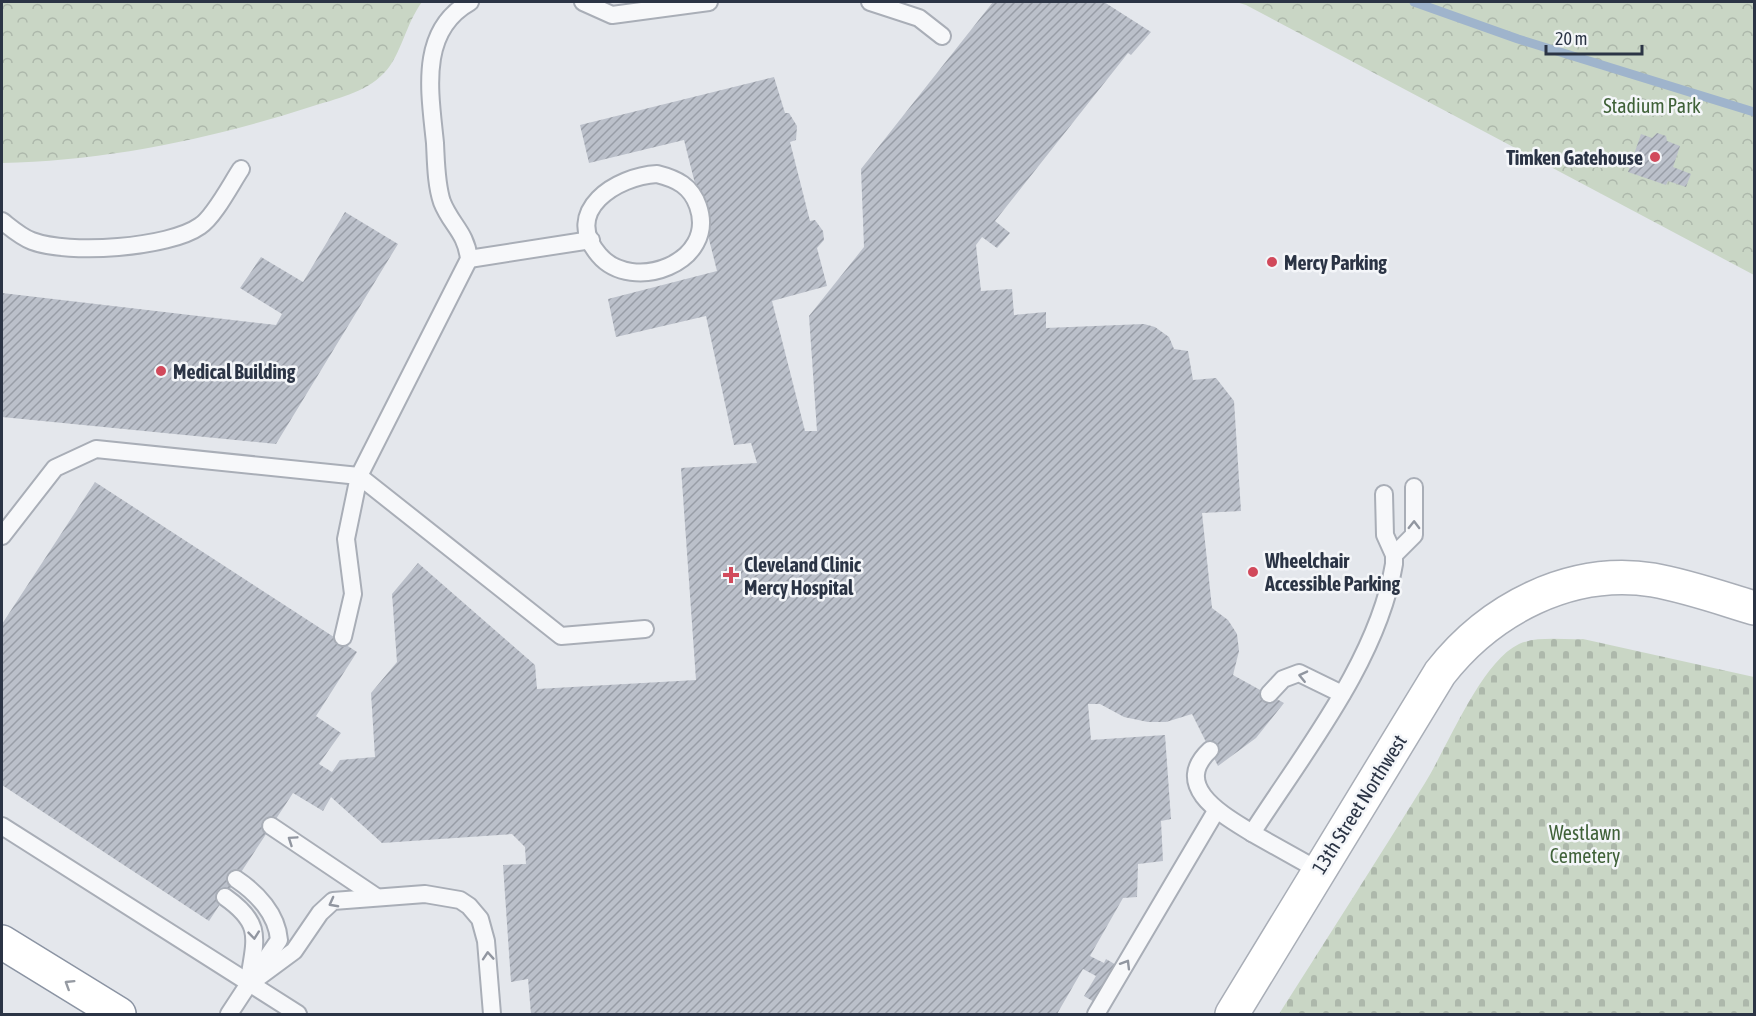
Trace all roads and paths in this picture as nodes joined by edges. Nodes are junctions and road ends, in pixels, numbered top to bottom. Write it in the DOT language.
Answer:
graph roads {
  1 [pos="470,2"];
  2 [pos="583,2"];
  3 [pos="709,2"];
  4 [pos="870,2"];
  5 [pos="942,36"];
  6 [pos="241,170"];
  7 [pos="2,221"];
  8 [pos="591,240"];
  9 [pos="470,259"];
  10 [pos="359,476"];
  11 [pos="1414,487"];
  12 [pos="1384,494"];
  13 [pos="2,536"];
  14 [pos="1394,555"];
  15 [pos="1755,608"];
  16 [pos="645,629"];
  17 [pos="343,637"];
  18 [pos="1269,694"];
  19 [pos="1342,694"];
  20 [pos="1210,750"];
  21 [pos="1216,811"];
  22 [pos="2,826"];
  23 [pos="271,826"];
  24 [pos="1252,833"];
  25 [pos="1318,870"];
  26 [pos="236,879"];
  27 [pos="375,896"];
  28 [pos="225,897"];
  29 [pos="2,942"];
  30 [pos="248,985"];
  31 [pos="119,1014"];
  32 [pos="229,1014"];
  33 [pos="298,1014"];
  34 [pos="492,1014"];
  35 [pos="1096,1014"];
  36 [pos="1232,1014"];
  1 -- 9 [label="lane"];
  2 -- 3 [label="lane"];
  4 -- 5 [label="lane"];
  6 -- 7 [label="lane"];
  8 -- 8 [label="lane"];
  8 -- 9 [label="lane"];
  9 -- 10 [label="lane"];
  10 -- 13 [label="lane"];
  10 -- 16 [label="lane"];
  10 -- 17 [label="lane"];
  14 -- 11 [label="lane, one-way"];
  12 -- 14 [label="lane"];
  14 -- 19 [label="lane"];
  15 -- 25 [label="main road, 13th Street Northwest"];
  19 -- 18 [label="lane, one-way"];
  19 -- 24 [label="lane"];
  20 -- 21 [label="lane"];
  21 -- 24 [label="lane"];
  35 -- 21 [label="lane, one-way"];
  22 -- 30 [label="lane"];
  27 -- 23 [label="lane, one-way"];
  24 -- 25 [label="lane"];
  25 -- 36 [label="main road, 13th Street Northwest"];
  26 -- 30 [label="lane"];
  27 -- 30 [label="lane, one-way"];
  34 -- 27 [label="lane, one-way"];
  28 -- 30 [label="lane, one-way"];
  31 -- 29 [label="main road, one-way"];
  30 -- 32 [label="lane"];
  30 -- 33 [label="lane"];
}
